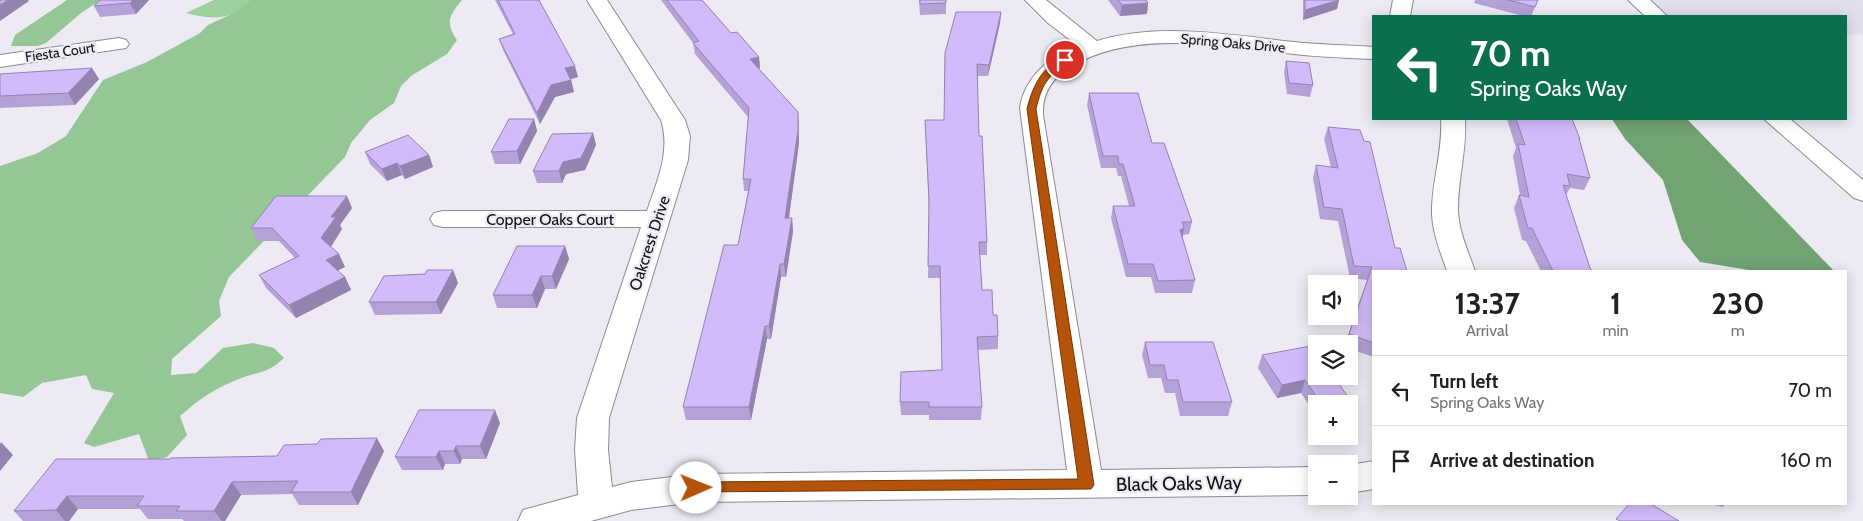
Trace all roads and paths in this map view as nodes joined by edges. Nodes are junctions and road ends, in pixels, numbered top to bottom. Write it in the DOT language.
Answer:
graph roads {
  1 [pos="597,0"];
  2 [pos="1035,0"];
  3 [pos="1403,0"];
  4 [pos="1638,0"];
  5 [pos="1400,15"];
  6 [pos="1656,15"];
  7 [pos="120,44"];
  8 [pos="1094,48"];
  9 [pos="1372,52"];
  10 [pos="0,61"];
  11 [pos="1453,120"];
  12 [pos="1777,120"];
  13 [pos="1863,194"];
  14 [pos="443,219"];
  15 [pos="656,219"];
  16 [pos="1461,270"];
  17 [pos="1372,475"];
  18 [pos="1358,478"];
  19 [pos="1308,481"];
  20 [pos="1086,485"];
  21 [pos="597,505"];
  22 [pos="536,521"];
  1 -- 15 [label="street, Oakcrest Drive"];
  2 -- 8 [label="street"];
  3 -- 5 [label="street"];
  4 -- 6 [label="street"];
  7 -- 10 [label="street, Fiesta Court"];
  8 -- 9 [label="street, Spring Oaks Drive"];
  8 -- 20 [label="street, Spring Oaks Drive"];
  11 -- 16 [label="street"];
  12 -- 13 [label="street"];
  14 -- 15 [label="street, Copper Oaks Court"];
  15 -- 21 [label="street, Oakcrest Drive"];
  17 -- 18 [label="street"];
  19 -- 20 [label="street, Black Oaks Way"];
  20 -- 21 [label="street, Black Oaks Way"];
  21 -- 22 [label="street, Black Oaks Way"];
}
